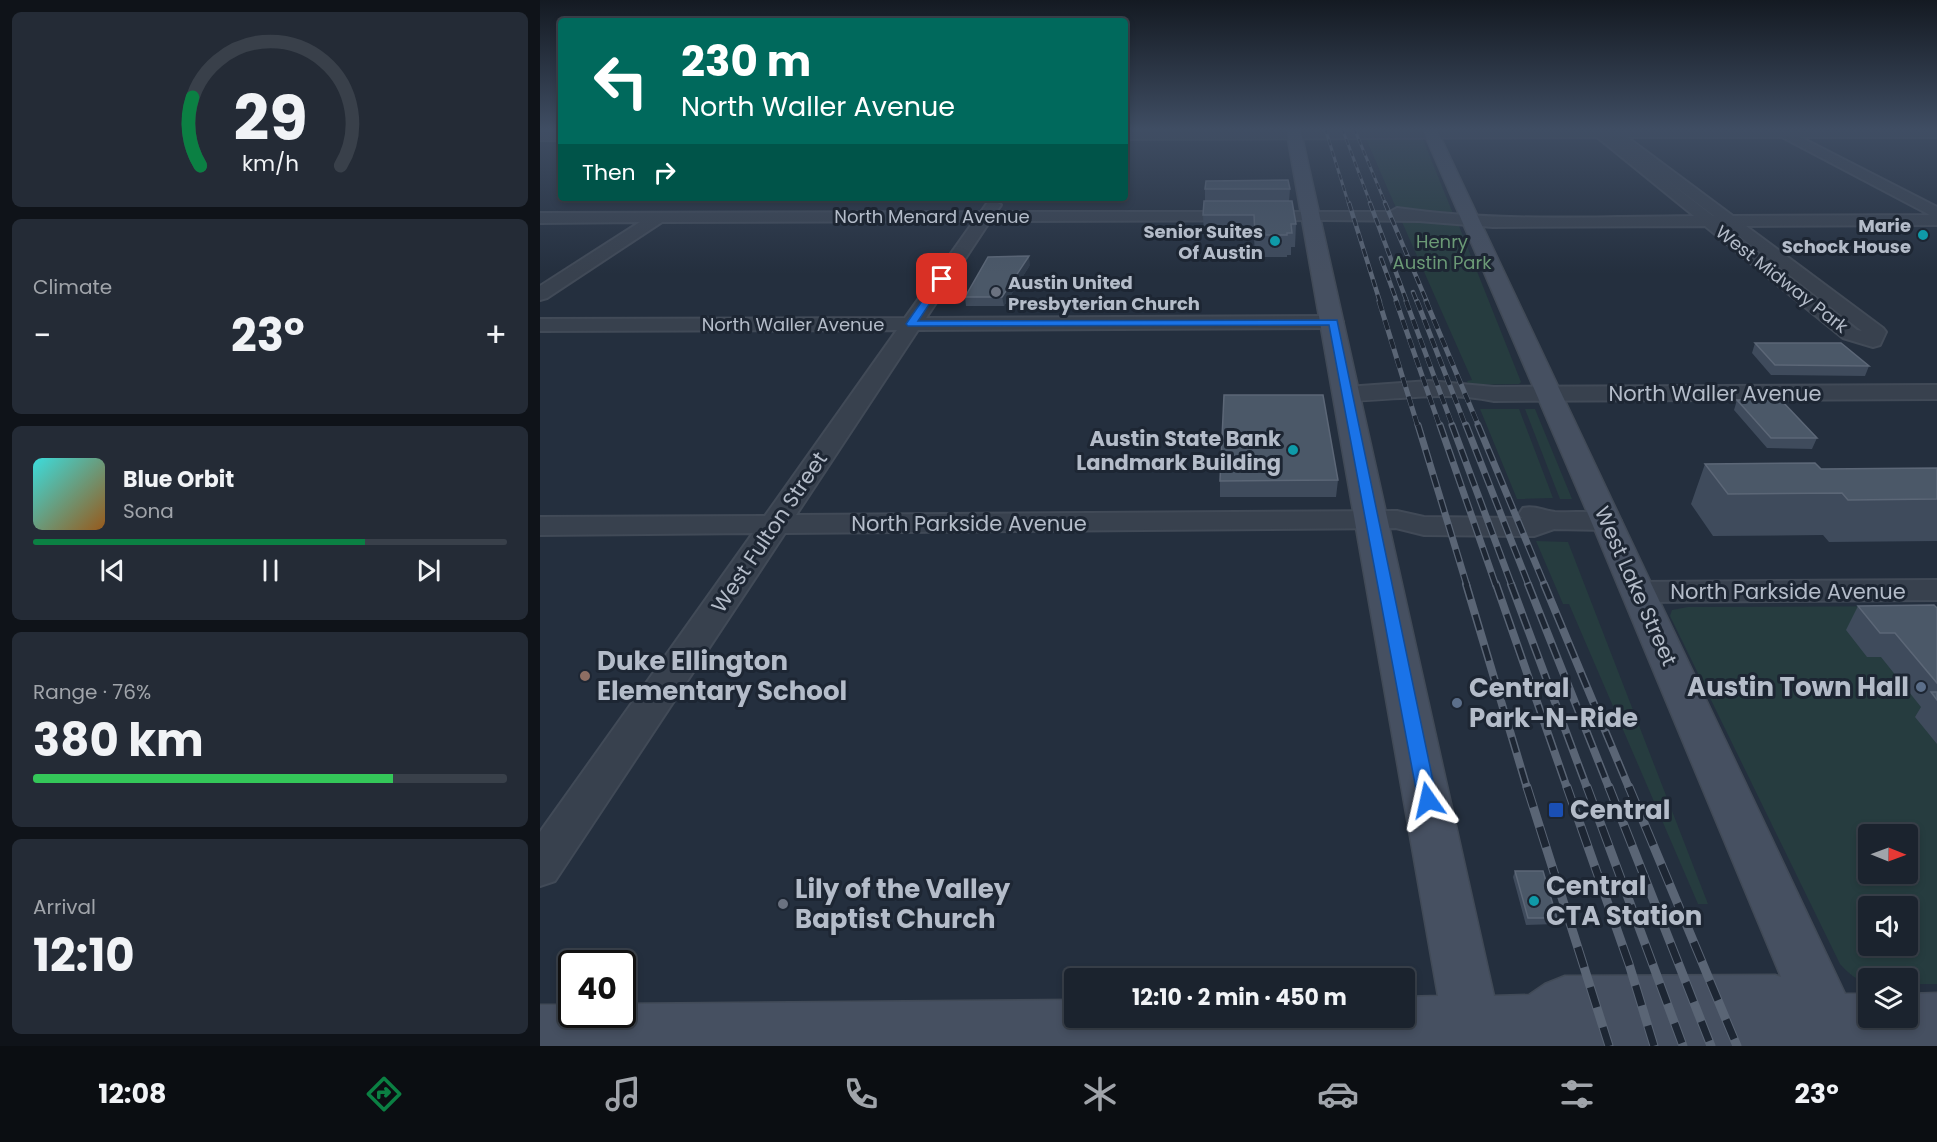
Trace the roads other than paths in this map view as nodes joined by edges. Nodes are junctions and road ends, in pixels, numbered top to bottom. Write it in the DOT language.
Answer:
graph roads {
  1 [pos="1309,177"];
  2 [pos="1451,177"];
  3 [pos="1658,177"];
  4 [pos="1668,177"];
  5 [pos="1868,177"];
  6 [pos="691,204"];
  7 [pos="991,207"];
  8 [pos="660,211"];
  9 [pos="1937,213"];
  10 [pos="1318,215"];
  11 [pos="540,218"];
  12 [pos="1709,220"];
  13 [pos="1729,220"];
  14 [pos="1937,220"];
  15 [pos="1471,221"];
  16 [pos="1795,290"];
  17 [pos="1821,290"];
  18 [pos="540,294"];
  19 [pos="1333,322"];
  20 [pos="911,324"];
  21 [pos="540,325"];
  22 [pos="1937,392"];
  23 [pos="1357,394"];
  24 [pos="1550,394"];
  25 [pos="1384,520"];
  26 [pos="1607,521"];
  27 [pos="774,524"];
  28 [pos="540,526"];
  29 [pos="1937,590"];
  30 [pos="1639,592"];
  31 [pos="540,867"];
  32 [pos="1937,1022"];
  33 [pos="540,1034"];
  34 [pos="1833,1034"];
  35 [pos="1474,1035"];
  1 -- 10 [label="street"];
  2 -- 15 [label="street, West Lake Street"];
  3 -- 12 [label="street, West Midway Park"];
  4 -- 13 [label="street, West Midway Park"];
  5 -- 9 [label="street"];
  6 -- 8 [label="street"];
  7 -- 8 [label="street, North Menard Avenue"];
  7 -- 10 [label="street, North Menard Avenue"];
  7 -- 20 [label="street, West Fulton Street"];
  8 -- 11 [label="street, North Menard Avenue"];
  8 -- 18 [label="street"];
  10 -- 15 [label="street, North Menard Avenue"];
  10 -- 19 [label="street"];
  12 -- 13 [label="street, North Menard Avenue"];
  12 -- 15 [label="street, North Menard Avenue"];
  12 -- 16 [label="street, West Midway Park"];
  13 -- 14 [label="street, North Menard Avenue"];
  13 -- 17 [label="street, West Midway Park"];
  15 -- 24 [label="street, West Lake Street"];
  16 -- 17 [label="street"];
  16 -- 17 [label="street, West Midway Park"];
  19 -- 20 [label="street, North Waller Avenue"];
  19 -- 23 [label="street"];
  20 -- 21 [label="street, North Waller Avenue"];
  20 -- 27 [label="street, West Fulton Street"];
  22 -- 24 [label="street, North Waller Avenue"];
  23 -- 24 [label="street, North Waller Avenue"];
  23 -- 25 [label="street"];
  24 -- 26 [label="street, West Lake Street"];
  25 -- 26 [label="street, North Parkside Avenue"];
  25 -- 27 [label="street, North Parkside Avenue"];
  25 -- 35 [label="street"];
  26 -- 30 [label="street, West Lake Street"];
  27 -- 28 [label="street, North Parkside Avenue"];
  27 -- 31 [label="street, West Fulton Street"];
  29 -- 30 [label="street, North Parkside Avenue"];
  30 -- 34 [label="street, West Lake Street"];
  32 -- 34 [label="street"];
  33 -- 35 [label="street"];
  34 -- 35 [label="street"];
}
